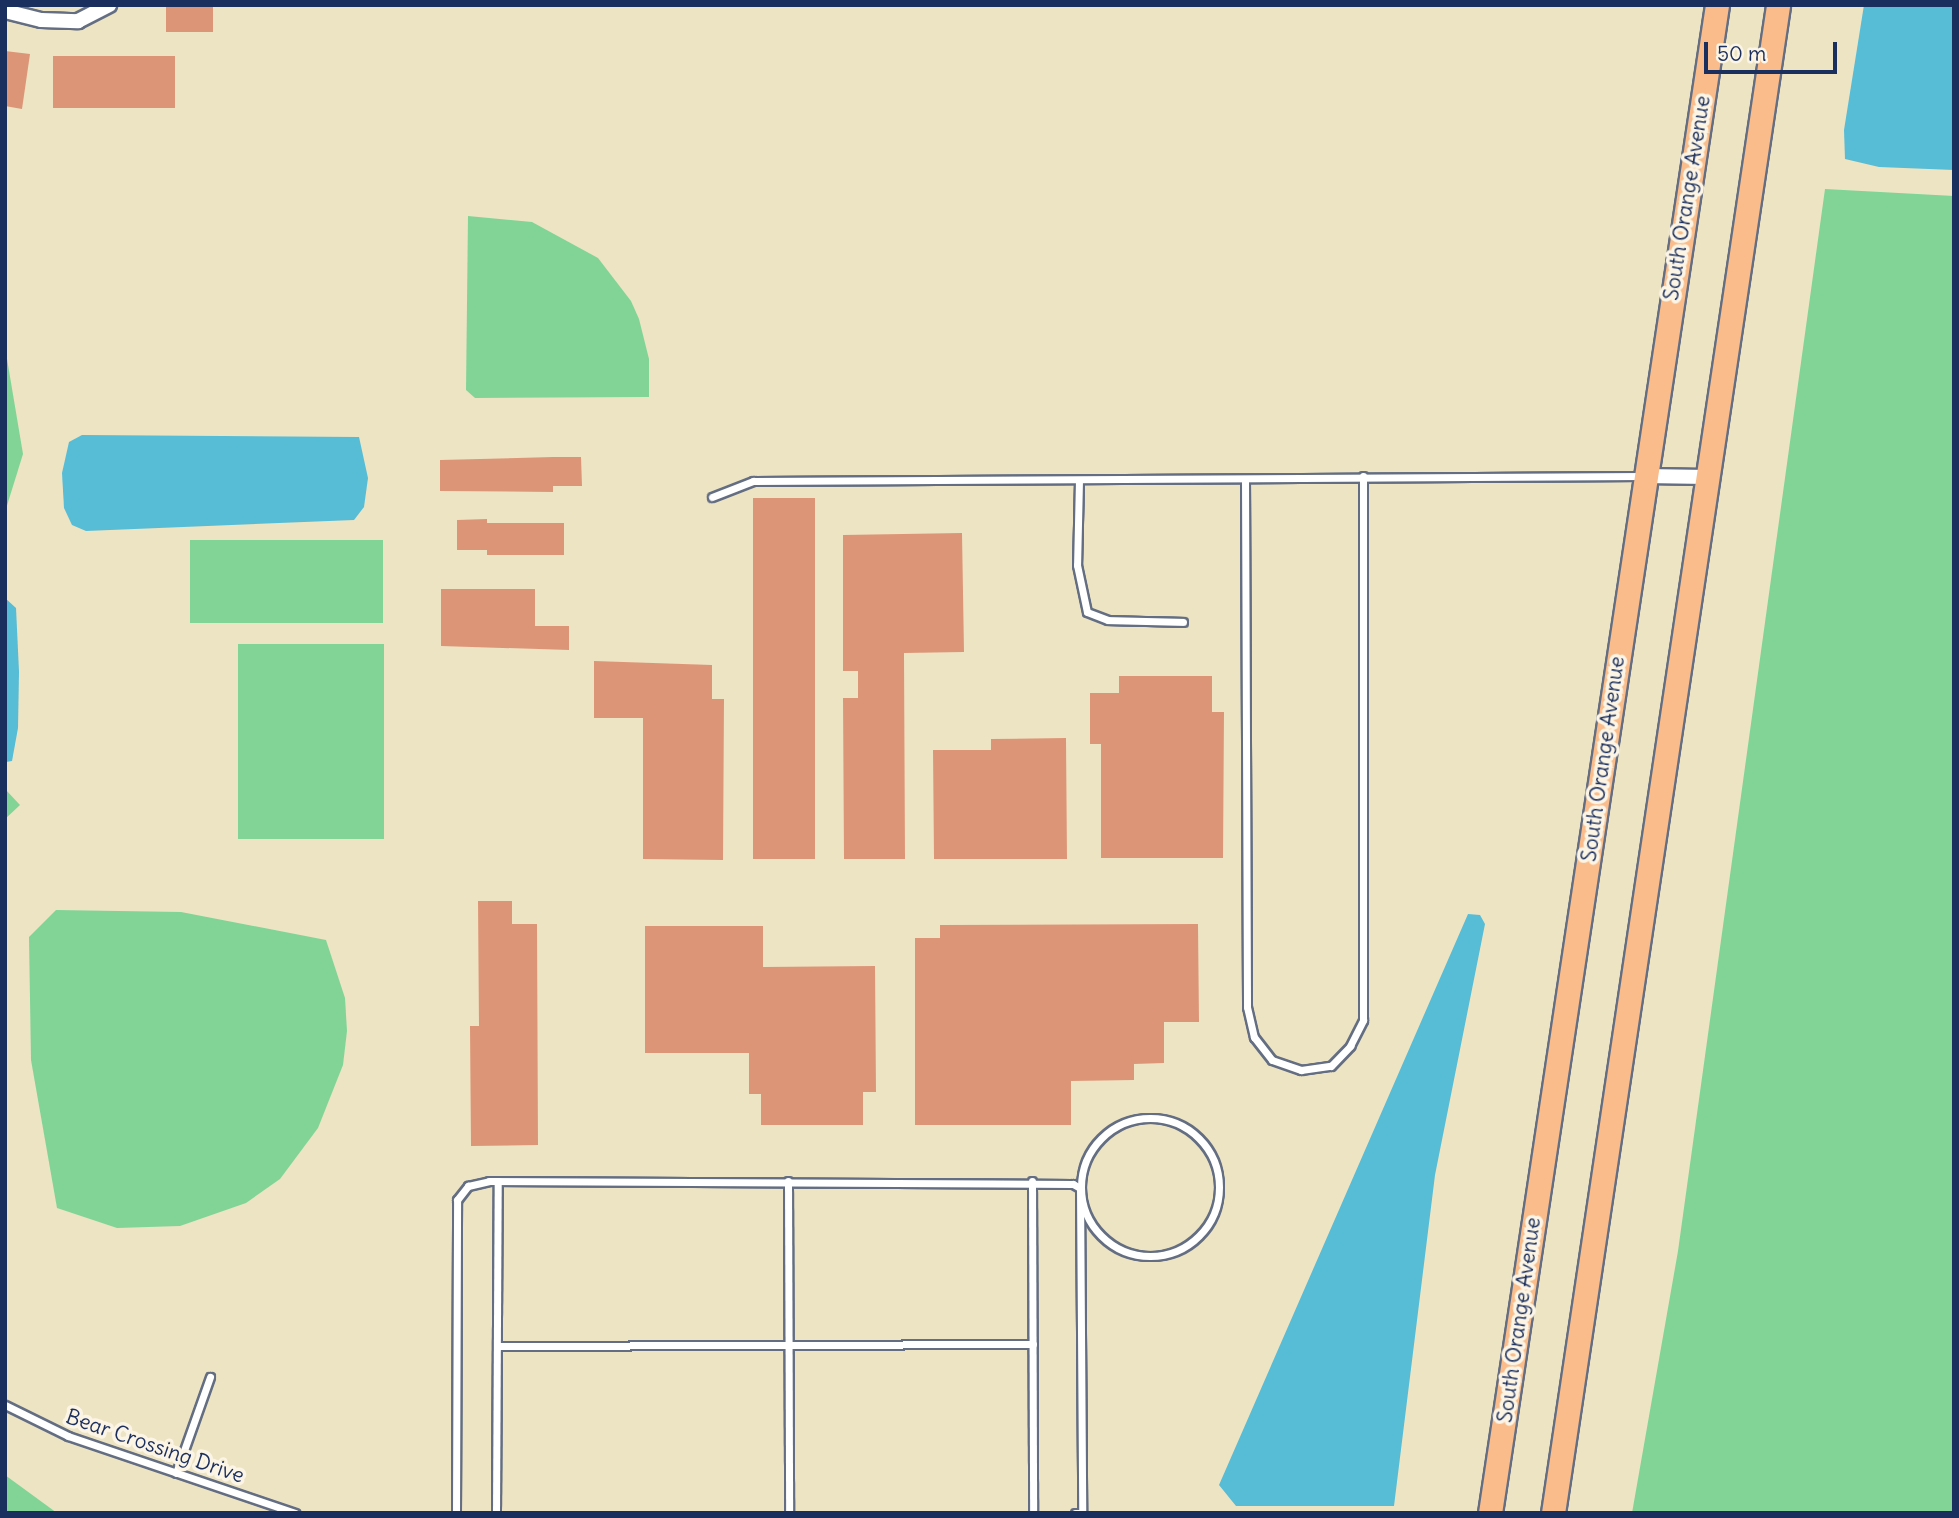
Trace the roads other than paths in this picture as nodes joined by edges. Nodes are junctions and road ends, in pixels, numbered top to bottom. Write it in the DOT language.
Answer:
graph roads {
  1 [pos="109,5"];
  2 [pos="1717,5"];
  3 [pos="1778,5"];
  4 [pos="5,11"];
  5 [pos="1363,475"];
  6 [pos="1645,475"];
  7 [pos="1707,477"];
  8 [pos="1245,479"];
  9 [pos="1079,480"];
  10 [pos="712,497"];
  11 [pos="1184,622"];
  12 [pos="498,1181"];
  13 [pos="788,1181"];
  14 [pos="1032,1181"];
  15 [pos="1080,1188"];
  16 [pos="788,1344"];
  17 [pos="1033,1344"];
  18 [pos="497,1346"];
  19 [pos="210,1377"];
  20 [pos="5,1405"];
  21 [pos="176,1473"];
  22 [pos="295,1513"];
  23 [pos="456,1513"];
  24 [pos="496,1513"];
  25 [pos="789,1513"];
  26 [pos="1033,1513"];
  27 [pos="1075,1513"];
  28 [pos="1490,1513"];
  29 [pos="1553,1513"];
  1 -- 4 [label="street"];
  2 -- 6 [label="main road, South Orange Avenue"];
  3 -- 7 [label="main road"];
  5 -- 6 [label="lane"];
  5 -- 8 [label="lane"];
  5 -- 8 [label="lane"];
  6 -- 7 [label="street"];
  6 -- 28 [label="main road, South Orange Avenue"];
  7 -- 29 [label="main road"];
  8 -- 9 [label="lane"];
  9 -- 10 [label="lane"];
  9 -- 11 [label="lane"];
  12 -- 13 [label="lane"];
  12 -- 18 [label="lane"];
  12 -- 23 [label="lane"];
  13 -- 14 [label="lane"];
  13 -- 16 [label="lane"];
  14 -- 15 [label="lane"];
  14 -- 17 [label="lane"];
  15 -- 15 [label="lane"];
  15 -- 27 [label="lane"];
  16 -- 17 [label="lane"];
  16 -- 18 [label="lane"];
  16 -- 25 [label="lane"];
  17 -- 26 [label="lane"];
  18 -- 24 [label="lane"];
  19 -- 21 [label="lane"];
  20 -- 21 [label="lane, Bear Crossing Drive"];
  21 -- 22 [label="lane, Bear Crossing Drive"];
}
